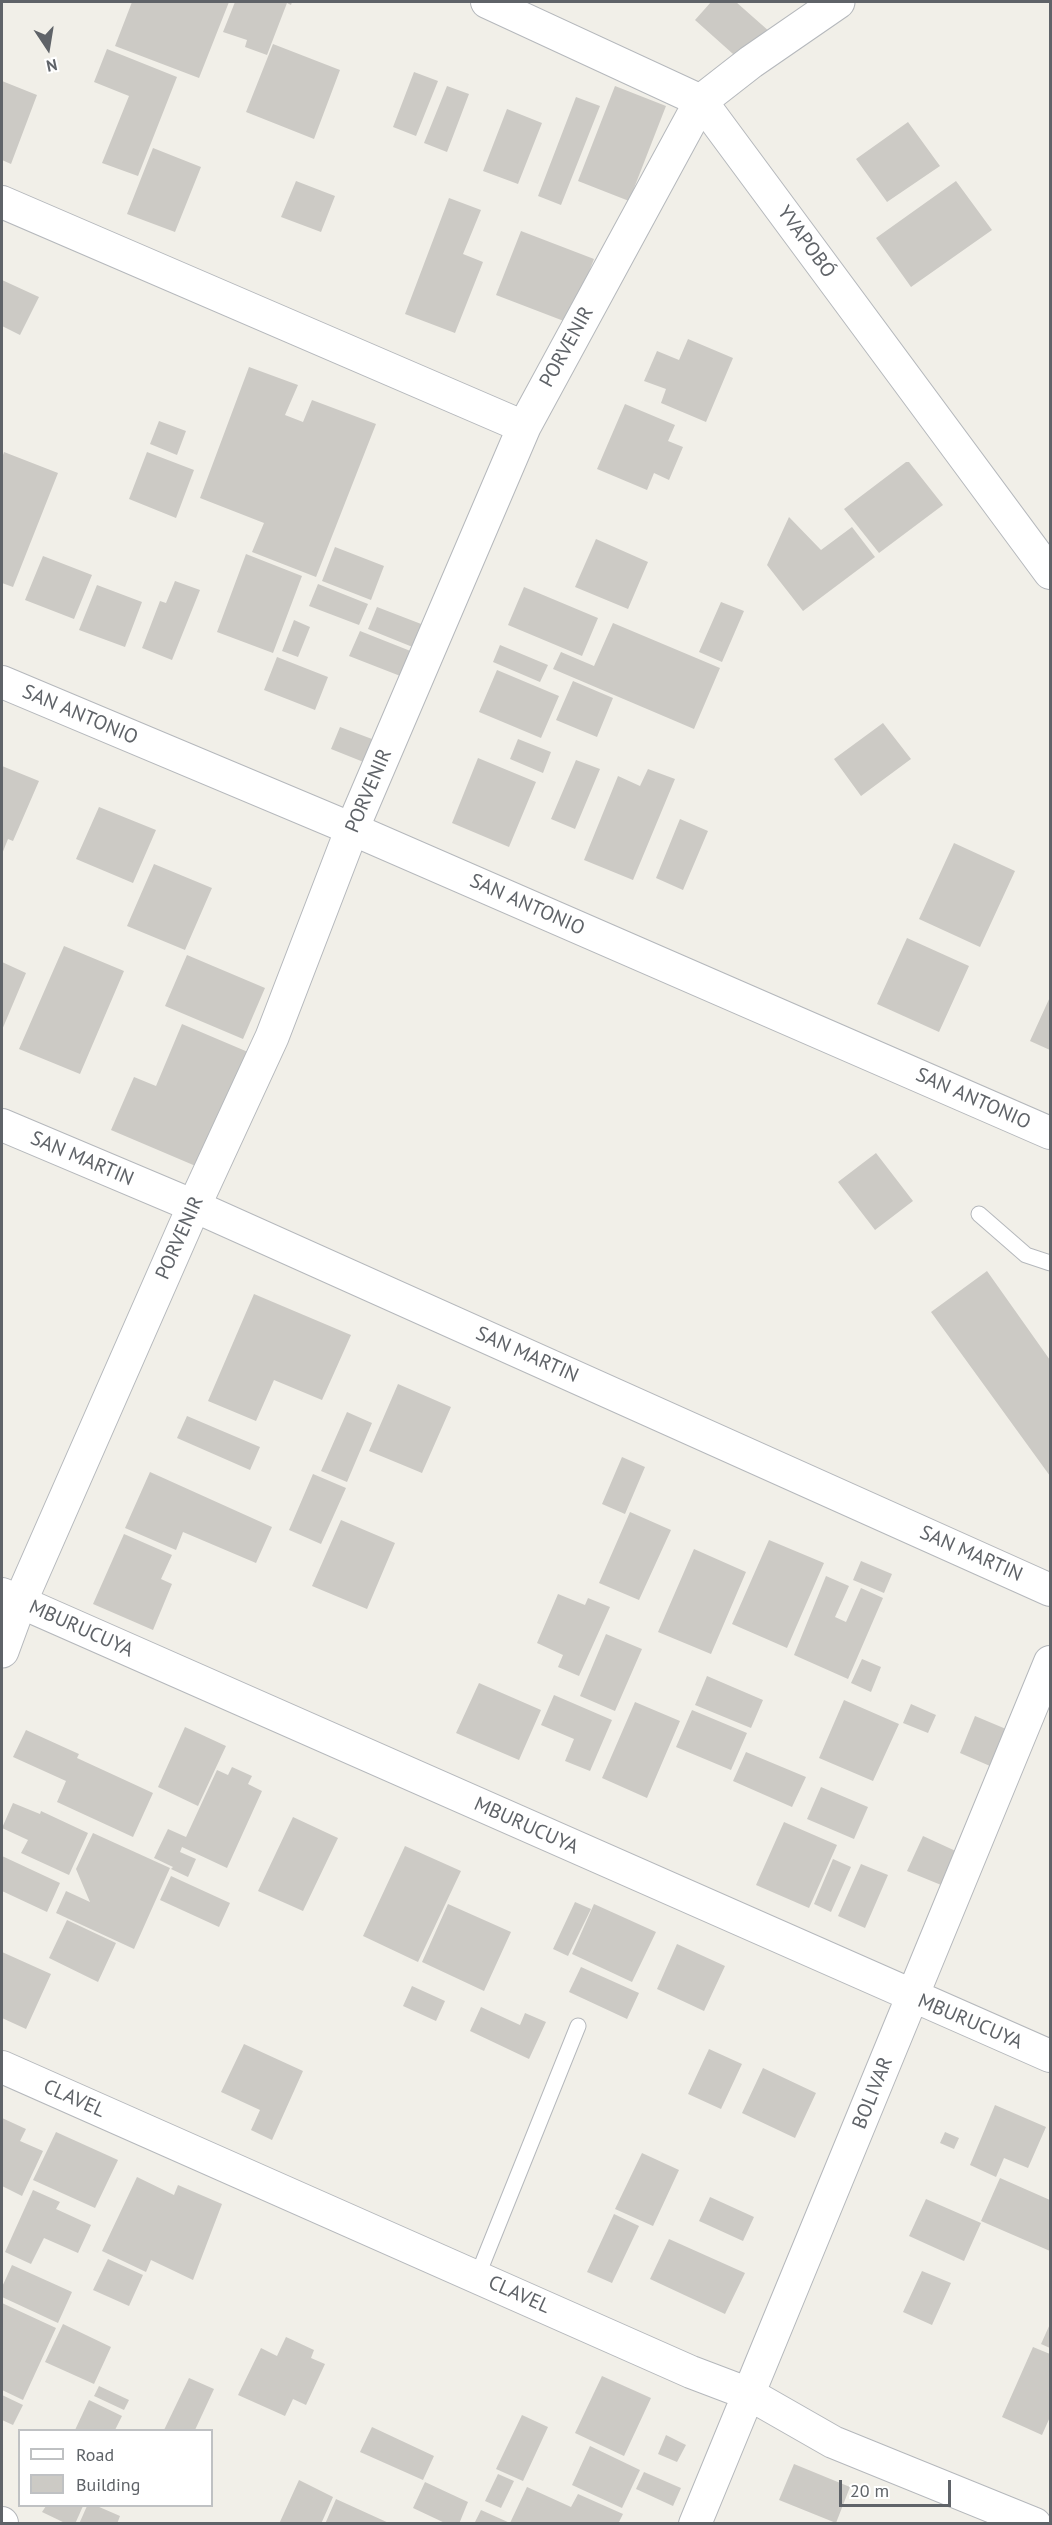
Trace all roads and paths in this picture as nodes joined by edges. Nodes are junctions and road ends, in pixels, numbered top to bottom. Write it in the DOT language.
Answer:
graph roads {
  1 [pos="487,2"];
  2 [pos="838,2"];
  3 [pos="701,101"];
  4 [pos="2,202"];
  5 [pos="524,427"];
  6 [pos="1050,573"];
  7 [pos="2,682"];
  8 [pos="352,829"];
  9 [pos="2,1125"];
  10 [pos="1050,1133"];
  11 [pos="194,1206"];
  12 [pos="979,1214"];
  13 [pos="1050,1263"];
  14 [pos="1050,1590"];
  15 [pos="11,1598"];
  16 [pos="2,1651"];
  17 [pos="1050,1662"];
  18 [pos="912,1996"];
  19 [pos="578,2026"];
  20 [pos="1050,2056"];
  21 [pos="2,2067"];
  22 [pos="477,2277"];
  23 [pos="749,2394"];
  24 [pos="695,2523"];
  25 [pos="1035,2523"];
  1 -- 3 [label="street, YVAPOBÓ"];
  2 -- 3 [label="street, PORVENIR"];
  3 -- 5 [label="street, PORVENIR"];
  3 -- 6 [label="street, YVAPOBÓ"];
  4 -- 5 [label="street"];
  5 -- 8 [label="street, PORVENIR"];
  7 -- 8 [label="street, SAN ANTONIO"];
  8 -- 10 [label="street, SAN ANTONIO"];
  8 -- 11 [label="street, PORVENIR"];
  9 -- 11 [label="street, SAN MARTIN"];
  11 -- 14 [label="street, SAN MARTIN"];
  11 -- 15 [label="street, PORVENIR"];
  12 -- 13 [label="lane"];
  15 -- 16 [label="street, PORVENIR"];
  15 -- 18 [label="street, MBURUCUYA"];
  17 -- 18 [label="street, BOLIVAR"];
  18 -- 20 [label="street, MBURUCUYA"];
  18 -- 23 [label="street, BOLIVAR"];
  19 -- 22 [label="lane"];
  21 -- 22 [label="street, CLAVEL"];
  22 -- 23 [label="street, CLAVEL"];
  23 -- 24 [label="street, BOLIVAR"];
  23 -- 25 [label="street, CLAVEL"];
}
